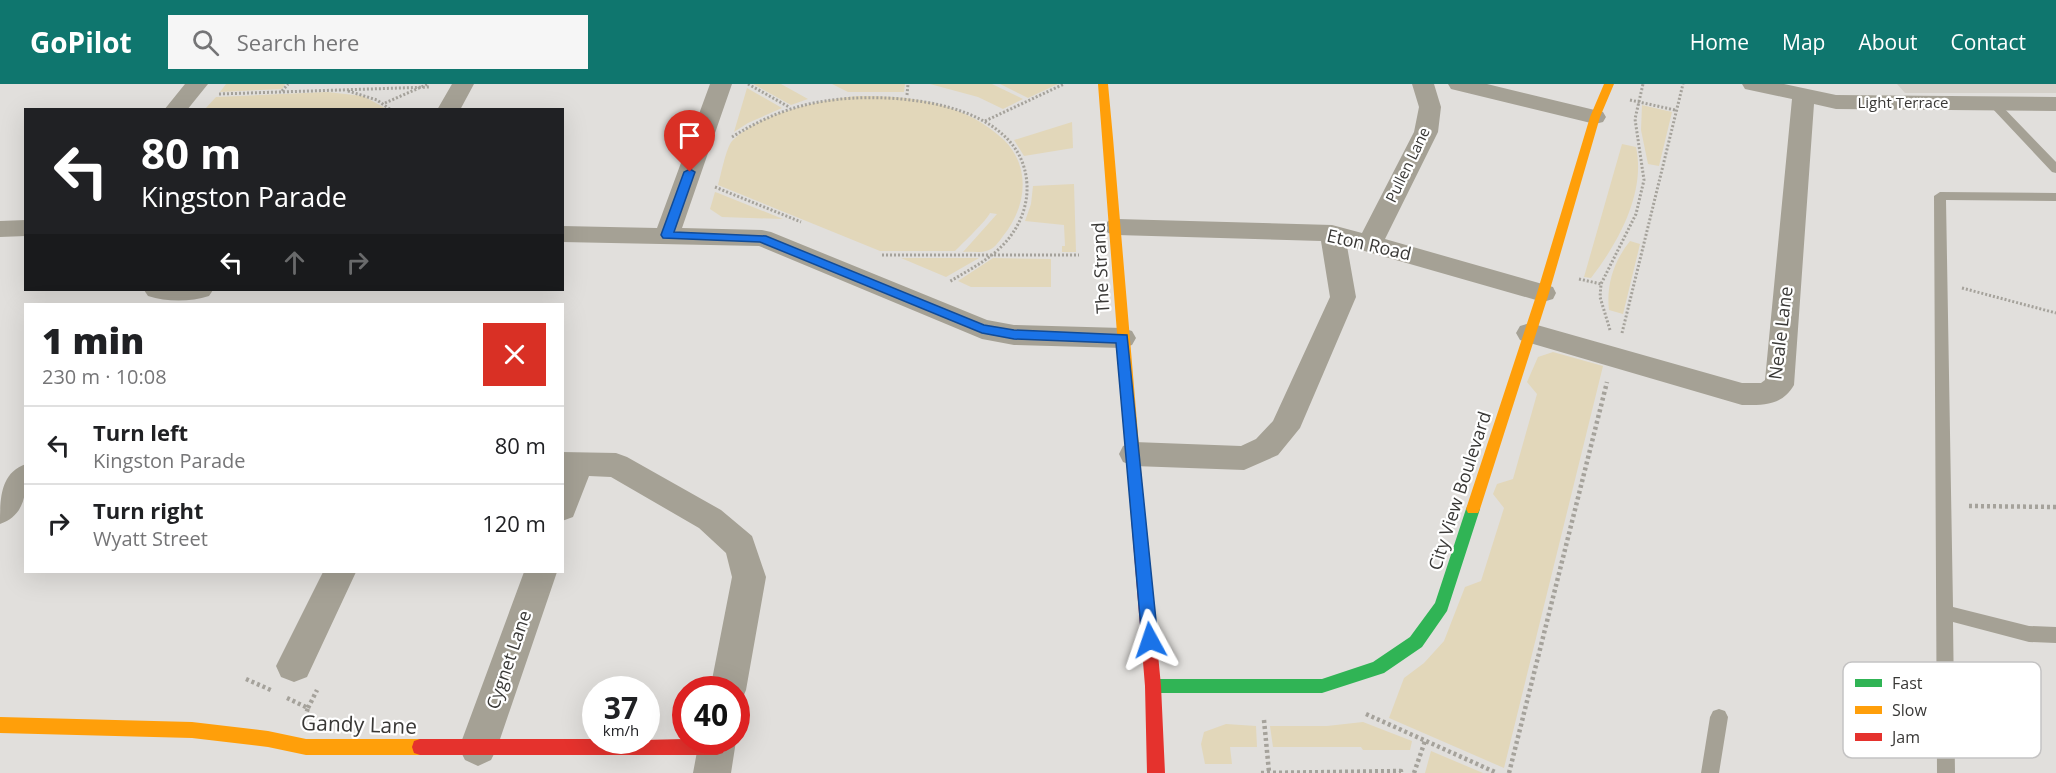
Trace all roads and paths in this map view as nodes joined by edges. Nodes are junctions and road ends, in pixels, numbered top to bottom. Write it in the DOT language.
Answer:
graph roads {
  1 [pos="288,84"];
  2 [pos="366,84"];
  3 [pos="463,84"];
  4 [pos="721,84"];
  5 [pos="748,84"];
  6 [pos="908,84"];
  7 [pos="1064,84"];
  8 [pos="1103,84"];
  9 [pos="1424,84"];
  10 [pos="1459,84"];
  11 [pos="1609,84"];
  12 [pos="1643,84"];
  13 [pos="1683,84"];
  14 [pos="1753,84"];
  15 [pos="429,85"];
  16 [pos="423,87"];
  17 [pos="206,89"];
  18 [pos="363,89"];
  19 [pos="331,90"];
  20 [pos="282,92"];
  21 [pos="907,94"];
  22 [pos="1803,96"];
  23 [pos="1623,98"];
  24 [pos="1639,102"];
  25 [pos="385,104"];
  26 [pos="1994,104"];
  27 [pos="2056,104"];
  28 [pos="789,107"];
  29 [pos="179,108"];
  30 [pos="389,108"];
  31 [pos="449,108"];
  32 [pos="1675,110"];
  33 [pos="1595,117"];
  34 [pos="985,121"];
  35 [pos="728,141"];
  36 [pos="2056,169"];
  37 [pos="715,188"];
  38 [pos="2056,197"];
  39 [pos="801,222"];
  40 [pos="1117,227"];
  41 [pos="24,228"];
  42 [pos="0,229"];
  43 [pos="1332,233"];
  44 [pos="564,234"];
  45 [pos="667,235"];
  46 [pos="1370,243"];
  47 [pos="882,255"];
  48 [pos="992,255"];
  49 [pos="1080,255"];
  50 [pos="949,282"];
  51 [pos="1953,285"];
  52 [pos="191,291"];
  53 [pos="1544,293"];
  54 [pos="157,295"];
  55 [pos="2056,313"];
  56 [pos="1530,333"];
  57 [pos="1122,338"];
  58 [pos="1614,350"];
  59 [pos="1134,454"];
  60 [pos="570,464"];
  61 [pos="24,479"];
  62 [pos="564,497"];
  63 [pos="1969,506"];
  64 [pos="2056,507"];
  65 [pos="0,511"];
  66 [pos="339,573"];
  67 [pos="540,573"];
  68 [pos="1943,612"];
  69 [pos="2056,635"];
  70 [pos="1944,662"];
  71 [pos="308,674"];
  72 [pos="731,676"];
  73 [pos="1153,686"];
  74 [pos="308,708"];
  75 [pos="1366,714"];
  76 [pos="1719,717"];
  77 [pos="1263,719"];
  78 [pos="0,725"];
  79 [pos="1425,741"];
  80 [pos="478,748"];
  81 [pos="672,753"];
  82 [pos="1946,758"];
  83 [pos="1269,772"];
  84 [pos="1156,773"];
  85 [pos="1261,773"];
  86 [pos="1401,773"];
  87 [pos="1414,773"];
  88 [pos="1497,773"];
  89 [pos="1509,773"];
  90 [pos="1710,773"];
  91 [pos="1946,773"];
  1 -- 20 [label="path"];
  2 -- 18 [label="path"];
  3 -- 31 [label="street"];
  4 -- 45 [label="street"];
  5 -- 28 [label="path"];
  6 -- 21 [label="path"];
  7 -- 34 [label="path"];
  8 -- 40 [label="street, The Strand"];
  9 -- 46 [label="street, Pullen Lane"];
  10 -- 33 [label="street"];
  11 -- 33 [label="street, City View Boulevard"];
  12 -- 24 [label="path"];
  13 -- 32 [label="path"];
  14 -- 22 [label="street, Light Terrace"];
  15 -- 16 [label="path"];
  16 -- 18 [label="path"];
  16 -- 25 [label="path"];
  17 -- 20 [label="path"];
  17 -- 29 [label="street"];
  18 -- 19 [label="path"];
  19 -- 20 [label="path"];
  19 -- 25 [label="path"];
  21 -- 28 [label="path"];
  21 -- 34 [label="path"];
  22 -- 26 [label="street, Light Terrace"];
  22 -- 58 [label="street, Neale Lane"];
  23 -- 24 [label="path"];
  24 -- 32 [label="path"];
  24 -- 58 [label="path"];
  25 -- 30 [label="path"];
  26 -- 27 [label="street, Light Terrace"];
  26 -- 36 [label="lane"];
  28 -- 35 [label="path"];
  32 -- 58 [label="path"];
  33 -- 53 [label="street, City View Boulevard"];
  34 -- 48 [label="path"];
  37 -- 39 [label="path"];
  38 -- 68 [label="lane"];
  40 -- 43 [label="street, Eton Road"];
  40 -- 57 [label="street, The Strand"];
  41 -- 42 [label="street"];
  43 -- 46 [label="street, Eton Road"];
  43 -- 59 [label="street"];
  44 -- 45 [label="street"];
  45 -- 57 [label="street"];
  46 -- 53 [label="street, Eton Road"];
  47 -- 48 [label="path"];
  48 -- 49 [label="path"];
  48 -- 50 [label="path"];
  51 -- 55 [label="path"];
  52 -- 54 [label="street"];
  53 -- 56 [label="street, City View Boulevard"];
  56 -- 58 [label="street, Neale Lane"];
  56 -- 73 [label="street, City View Boulevard"];
  57 -- 59 [label="street, The Strand"];
  58 -- 89 [label="path"];
  59 -- 73 [label="street, The Strand"];
  60 -- 62 [label="street"];
  60 -- 72 [label="street"];
  61 -- 65 [label="street"];
  63 -- 64 [label="path"];
  66 -- 71 [label="street"];
  67 -- 80 [label="street, Cygnet Lane"];
  68 -- 69 [label="lane"];
  68 -- 70 [label="lane"];
  71 -- 74 [label="path"];
  73 -- 84 [label="street, The Strand"];
  75 -- 79 [label="path"];
  76 -- 90 [label="lane"];
  77 -- 83 [label="path"];
  78 -- 80 [label="street, Gandy Lane"];
  79 -- 87 [label="path"];
  79 -- 88 [label="path"];
  80 -- 81 [label="street, Gandy Lane"];
  82 -- 91 [label="lane"];
  83 -- 85 [label="path"];
  83 -- 86 [label="path"];
}
